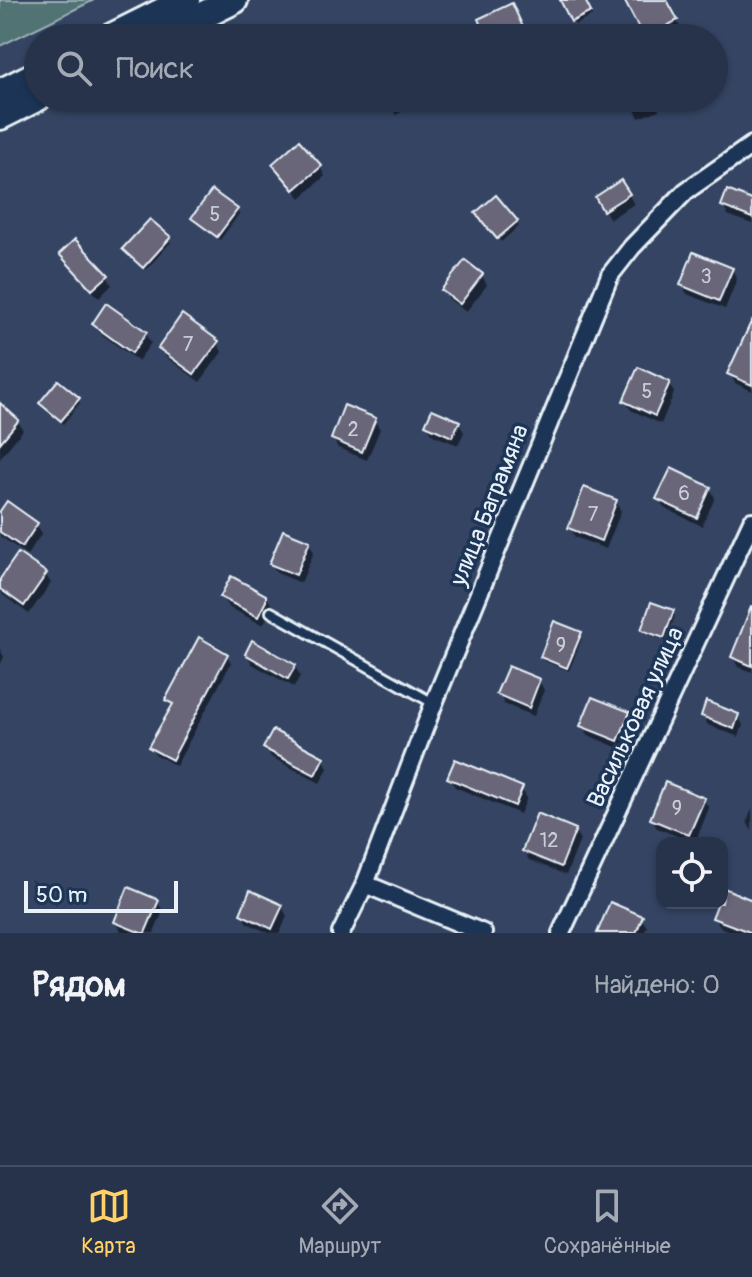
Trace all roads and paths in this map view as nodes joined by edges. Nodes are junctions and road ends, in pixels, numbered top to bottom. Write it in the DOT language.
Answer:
graph roads {
  1 [pos="186,0"];
  2 [pos="234,0"];
  3 [pos="138,24"];
  4 [pos="185,24"];
  5 [pos="24,81"];
  6 [pos="0,93"];
  7 [pos="24,104"];
  8 [pos="0,116"];
  9 [pos="752,145"];
  10 [pos="752,521"];
  11 [pos="271,612"];
  12 [pos="434,703"];
  13 [pos="365,884"];
  14 [pos="341,933"];
  15 [pos="483,933"];
  16 [pos="561,933"];
  1 -- 3 [label="main road"];
  2 -- 4 [label="main road"];
  5 -- 6 [label="main road"];
  7 -- 8 [label="main road"];
  9 -- 12 [label="street, улица Баграмяна"];
  10 -- 16 [label="street, Васильковая улица"];
  11 -- 12 [label="lane"];
  12 -- 13 [label="street, улица Баграмяна"];
  13 -- 14 [label="street, улица Баграмяна"];
  13 -- 15 [label="street"];
}
